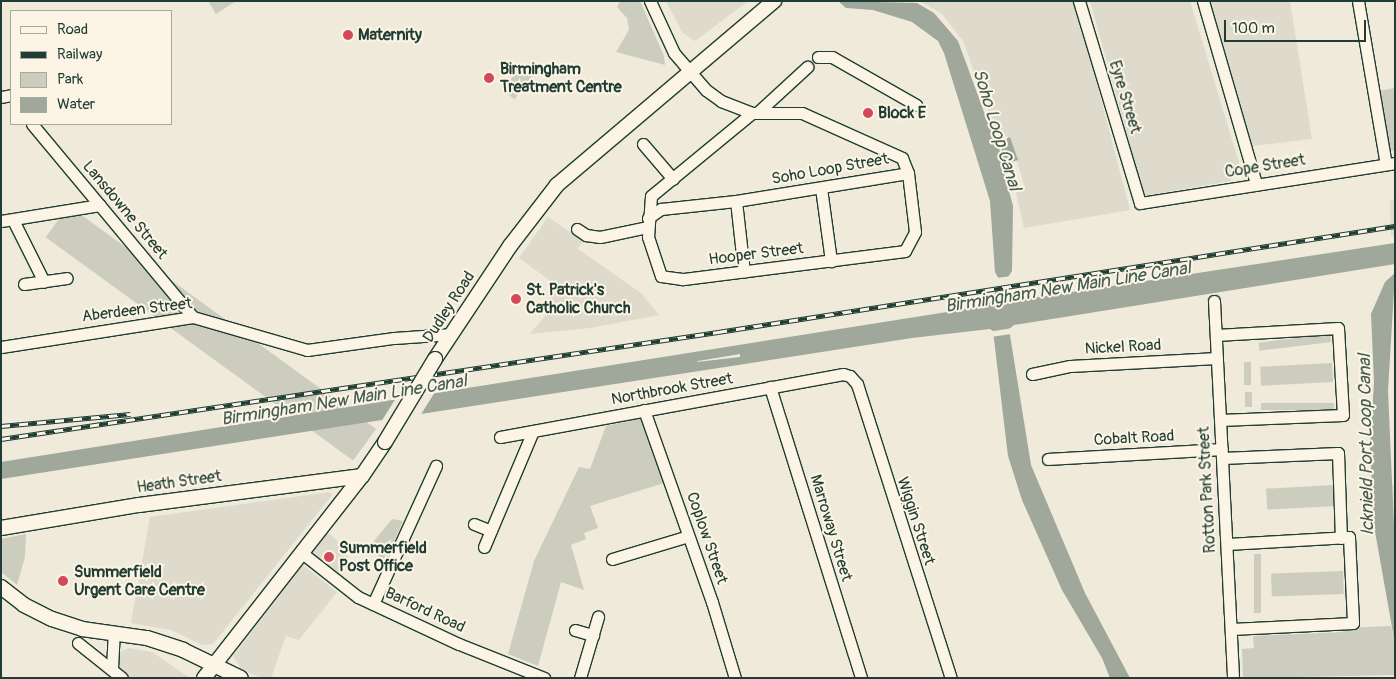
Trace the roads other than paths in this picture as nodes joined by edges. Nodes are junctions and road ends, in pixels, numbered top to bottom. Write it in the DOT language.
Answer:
graph roads {
  1 [pos="650,1"];
  2 [pos="774,1"];
  3 [pos="1079,1"];
  4 [pos="1203,1"];
  5 [pos="1358,1"];
  6 [pos="818,57"];
  7 [pos="806,67"];
  8 [pos="688,72"];
  9 [pos="916,104"];
  10 [pos="755,112"];
  11 [pos="33,125"];
  12 [pos="643,144"];
  13 [pos="1391,164"];
  14 [pos="908,172"];
  15 [pos="673,179"];
  16 [pos="1256,184"];
  17 [pos="821,188"];
  18 [pos="736,201"];
  19 [pos="1140,203"];
  20 [pos="100,205"];
  21 [pos="7,220"];
  22 [pos="647,222"];
  23 [pos="578,229"];
  24 [pos="831,261"];
  25 [pos="744,272"];
  26 [pos="67,278"];
  27 [pos="44,282"];
  28 [pos="24,284"];
  29 [pos="1214,301"];
  30 [pos="193,317"];
  31 [pos="452,334"];
  32 [pos="1216,335"];
  33 [pos="1,347"];
  34 [pos="1217,358"];
  35 [pos="1032,374"];
  36 [pos="850,376"];
  37 [pos="770,387"];
  38 [pos="644,410"];
  39 [pos="1220,420"];
  40 [pos="533,431"];
  41 [pos="500,436"];
  42 [pos="1222,453"];
  43 [pos="1048,459"];
  44 [pos="436,466"];
  45 [pos="362,476"];
  46 [pos="474,524"];
  47 [pos="1,528"];
  48 [pos="491,531"];
  49 [pos="688,536"];
  50 [pos="1342,538"];
  51 [pos="1227,544"];
  52 [pos="484,547"];
  53 [pos="302,553"];
  54 [pos="612,559"];
  55 [pos="1,587"];
  56 [pos="373,604"];
  57 [pos="598,617"];
  58 [pos="1231,629"];
  59 [pos="576,630"];
  60 [pos="114,634"];
  61 [pos="593,635"];
  62 [pos="78,643"];
  63 [pos="214,664"];
  64 [pos="112,668"];
  65 [pos="122,678"];
  66 [pos="204,678"];
  67 [pos="241,678"];
  68 [pos="544,678"];
  69 [pos="580,678"];
  70 [pos="735,678"];
  71 [pos="862,678"];
  72 [pos="951,678"];
  73 [pos="1233,678"];
  1 -- 8 [label="street, Soho Loop Street"];
  2 -- 8 [label="main road, Dudley Road"];
  3 -- 19 [label="street, Eyre Street"];
  4 -- 16 [label="street"];
  5 -- 13 [label="street"];
  6 -- 9 [label="street"];
  7 -- 10 [label="street, Hooper Street"];
  8 -- 10 [label="street, Soho Loop Street"];
  8 -- 31 [label="main road, Dudley Road"];
  10 -- 14 [label="street, Soho Loop Street"];
  10 -- 15 [label="street, Hooper Street"];
  11 -- 20 [label="street, Lansdowne Street"];
  12 -- 15 [label="street"];
  13 -- 16 [label="street, Cope Street"];
  14 -- 17 [label="street, Soho Loop Street"];
  14 -- 24 [label="street, Hooper Street"];
  15 -- 22 [label="street, Hooper Street"];
  16 -- 19 [label="street, Cope Street"];
  17 -- 18 [label="street, Soho Loop Street"];
  17 -- 24 [label="street"];
  18 -- 22 [label="street, Soho Loop Street"];
  18 -- 25 [label="street"];
  20 -- 21 [label="street"];
  20 -- 30 [label="street, Lansdowne Street"];
  21 -- 27 [label="street"];
  22 -- 23 [label="street"];
  22 -- 25 [label="street, Hooper Street"];
  24 -- 25 [label="street, Hooper Street"];
  26 -- 27 [label="street"];
  27 -- 28 [label="street"];
  29 -- 32 [label="street, Rotton Park Street"];
  30 -- 31 [label="street, Aberdeen Street"];
  30 -- 33 [label="street, Aberdeen Street"];
  31 -- 45 [label="main road, Dudley Road, bridge"];
  32 -- 34 [label="street, Rotton Park Street"];
  32 -- 39 [label="street"];
  34 -- 35 [label="street, Nickel Road"];
  34 -- 39 [label="street, Rotton Park Street"];
  36 -- 37 [label="street, Northbrook Street"];
  36 -- 72 [label="street, Wiggin Street"];
  37 -- 38 [label="street, Northbrook Street"];
  37 -- 71 [label="street, Marroway Street"];
  38 -- 40 [label="street, Northbrook Street"];
  38 -- 49 [label="street, Coplow Street"];
  39 -- 42 [label="street, Rotton Park Street"];
  40 -- 41 [label="street, Northbrook Street"];
  40 -- 48 [label="street"];
  42 -- 43 [label="street, Cobalt Road"];
  42 -- 50 [label="street, Cobalt Road"];
  42 -- 51 [label="street, Rotton Park Street"];
  44 -- 56 [label="street"];
  45 -- 47 [label="main road, Heath Street"];
  45 -- 53 [label="main road, Dudley Road"];
  46 -- 48 [label="street"];
  48 -- 52 [label="street"];
  49 -- 54 [label="street"];
  49 -- 70 [label="street, Coplow Street"];
  50 -- 51 [label="street"];
  50 -- 58 [label="street"];
  51 -- 58 [label="street, Rotton Park Street"];
  53 -- 56 [label="street, Barford Road"];
  53 -- 63 [label="main road, Dudley Road"];
  55 -- 60 [label="main road"];
  56 -- 68 [label="street, Barford Road"];
  57 -- 61 [label="street"];
  58 -- 73 [label="street, Rotton Park Street"];
  59 -- 61 [label="street"];
  60 -- 63 [label="main road"];
  60 -- 64 [label="street"];
  61 -- 69 [label="street"];
  62 -- 64 [label="street"];
  63 -- 66 [label="main road, Dudley Road"];
  63 -- 67 [label="main road"];
  64 -- 65 [label="street"];
}
